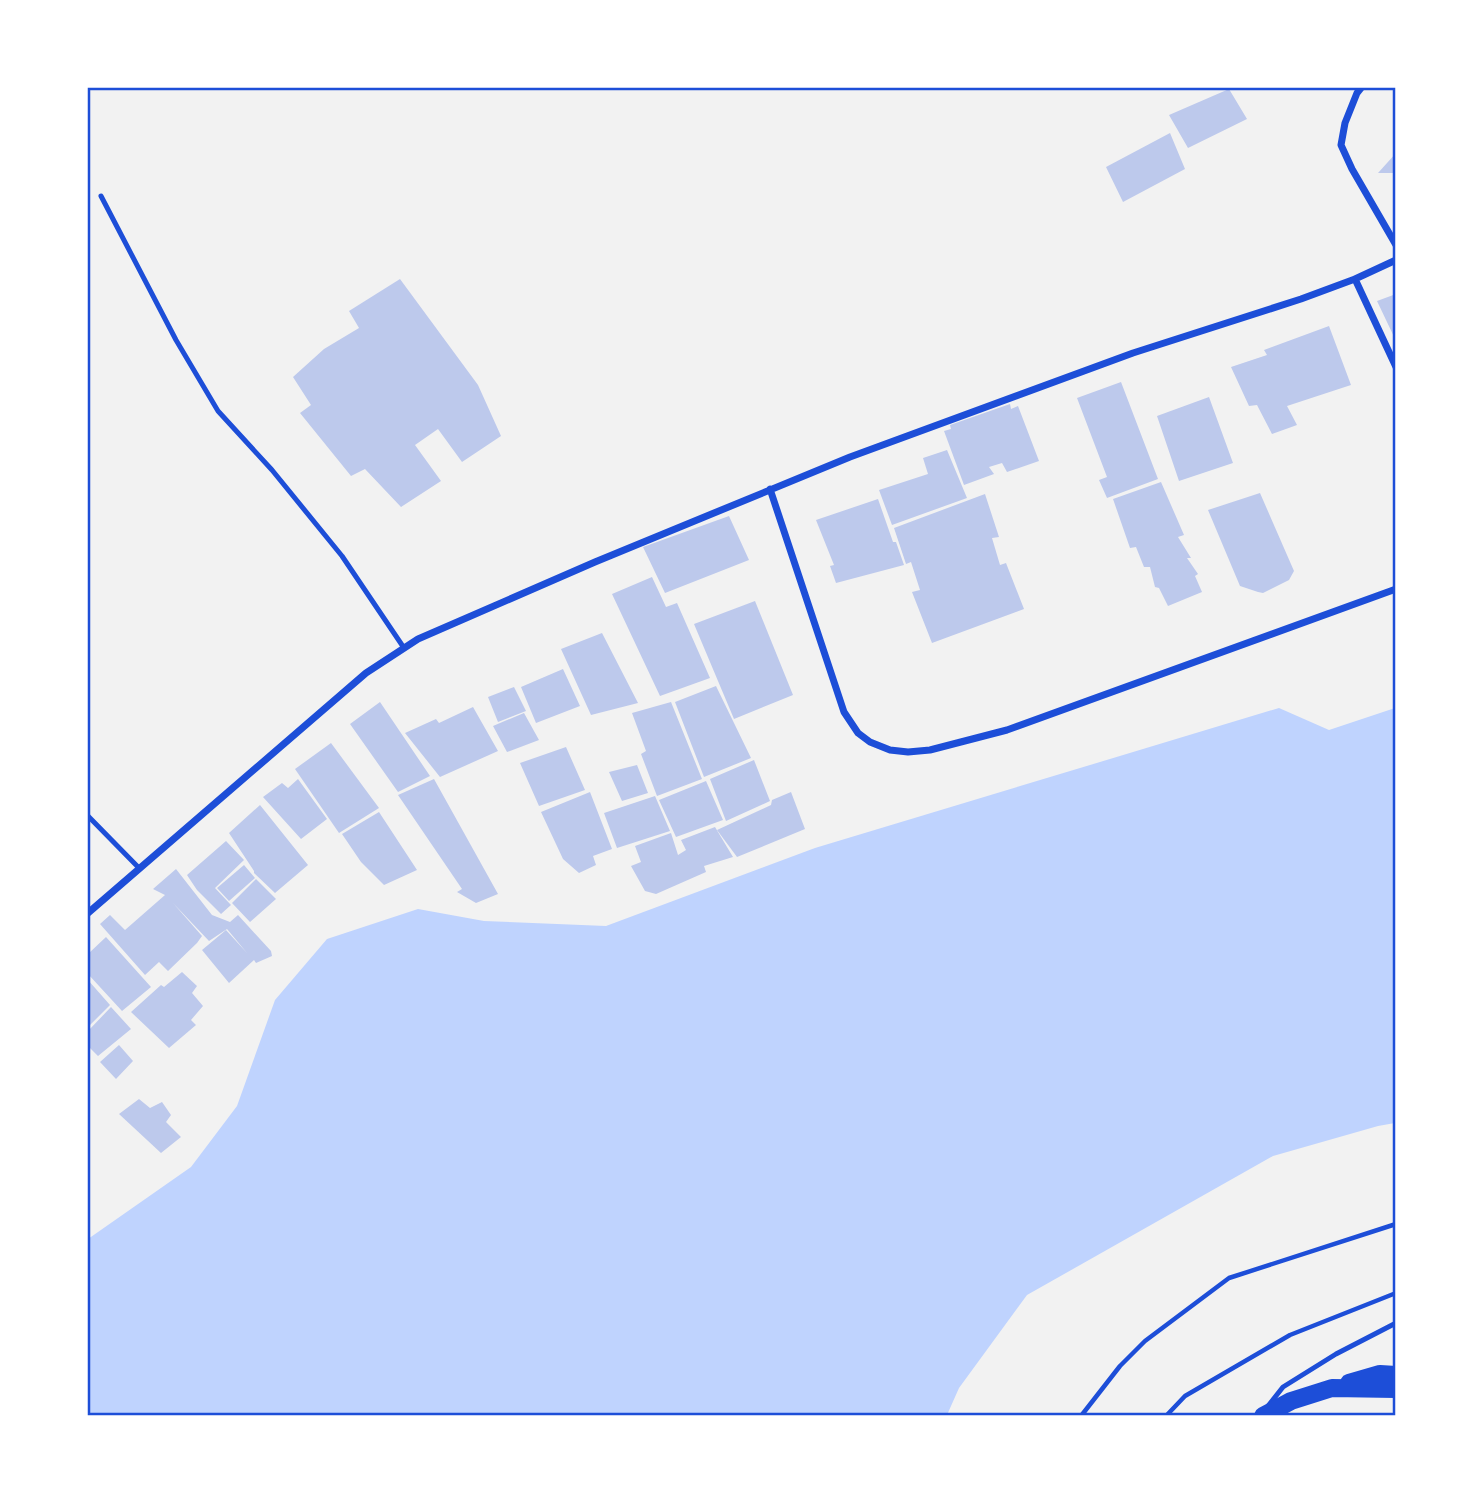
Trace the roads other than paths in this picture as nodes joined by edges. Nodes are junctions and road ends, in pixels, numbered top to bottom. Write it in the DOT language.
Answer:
graph roads {
  1 [pos="1361,88"];
  2 [pos="101,196"];
  3 [pos="1395,245"];
  4 [pos="1395,260"];
  5 [pos="1355,279"];
  6 [pos="1395,367"];
  7 [pos="770,489"];
  8 [pos="1395,589"];
  9 [pos="404,648"];
  10 [pos="88,816"];
  11 [pos="139,868"];
  12 [pos="88,914"];
  13 [pos="1395,1323"];
  14 [pos="1395,1375"];
  15 [pos="1332,1388"];
  16 [pos="1395,1389"];
  17 [pos="1395,1401"];
  18 [pos="1262,1416"];
  1 -- 3 [label="street"];
  2 -- 9 [label="lane"];
  4 -- 5 [label="street"];
  5 -- 6 [label="street"];
  5 -- 7 [label="street"];
  7 -- 8 [label="street"];
  7 -- 9 [label="street"];
  9 -- 11 [label="street"];
  10 -- 11 [label="lane"];
  11 -- 12 [label="street"];
  13 -- 18 [label="lane"];
  14 -- 15 [label="main road"];
  15 -- 16 [label="main road"];
  15 -- 17 [label="main road"];
  15 -- 18 [label="main road"];
}
